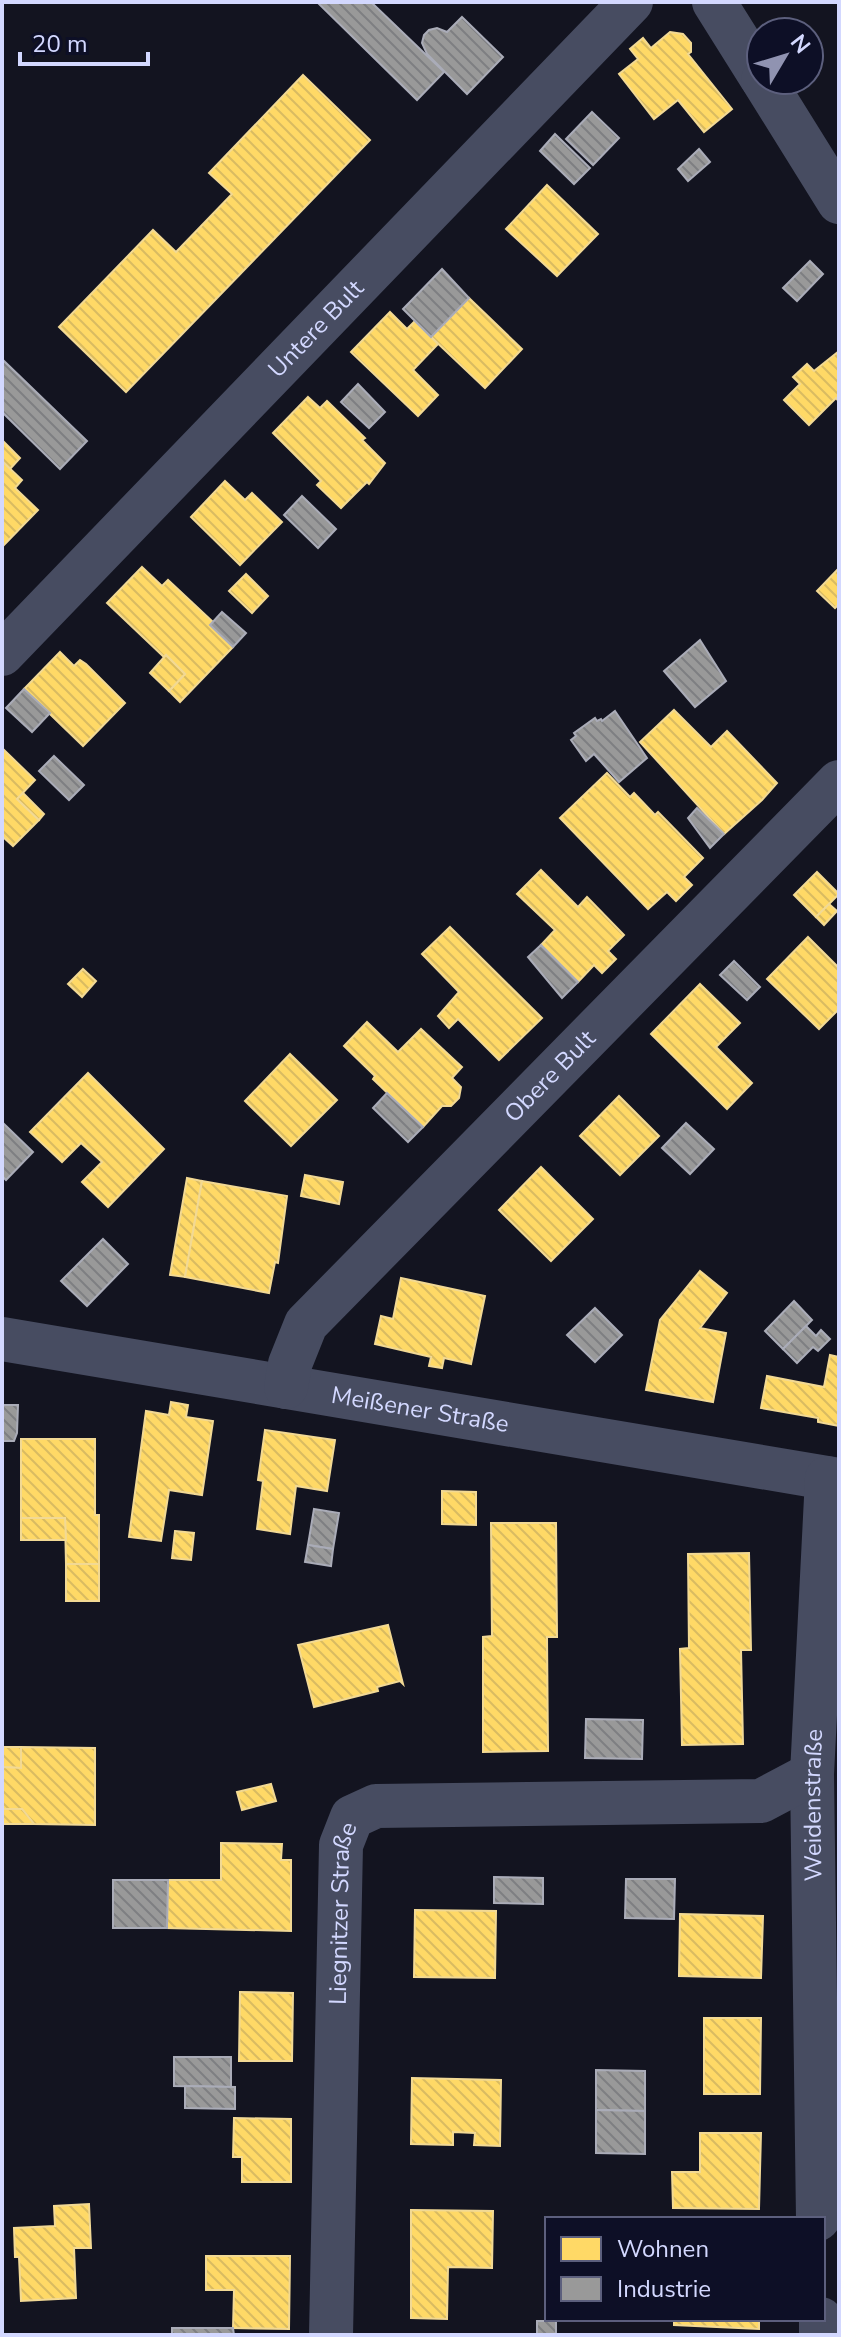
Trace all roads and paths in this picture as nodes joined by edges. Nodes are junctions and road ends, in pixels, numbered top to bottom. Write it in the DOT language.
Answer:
graph roads {
  1 [pos="631,2"];
  2 [pos="714,2"];
  3 [pos="745,52"];
  4 [pos="773,96"];
  5 [pos="839,202"];
  6 [pos="2,654"];
  7 [pos="839,782"];
  8 [pos="2,1339"];
  9 [pos="286,1387"];
  10 [pos="833,1479"];
  11 [pos="812,1774"];
  12 [pos="826,1848"];
  13 [pos="827,2133"];
  14 [pos="818,2217"];
  15 [pos="331,2335"];
  1 -- 6 [label="street, Untere Bult"];
  2 -- 3 [label="street"];
  4 -- 5 [label="street"];
  7 -- 9 [label="street, Obere Bult"];
  8 -- 9 [label="street, Meißener Straße"];
  9 -- 10 [label="street, Meißener Straße"];
  10 -- 11 [label="street, Weidenstraße"];
  11 -- 12 [label="street, Weidenstraße"];
  11 -- 15 [label="street, Liegnitzer Straße"];
  12 -- 13 [label="street, Weidenstraße"];
  13 -- 14 [label="street, Weidenstraße"];
}
